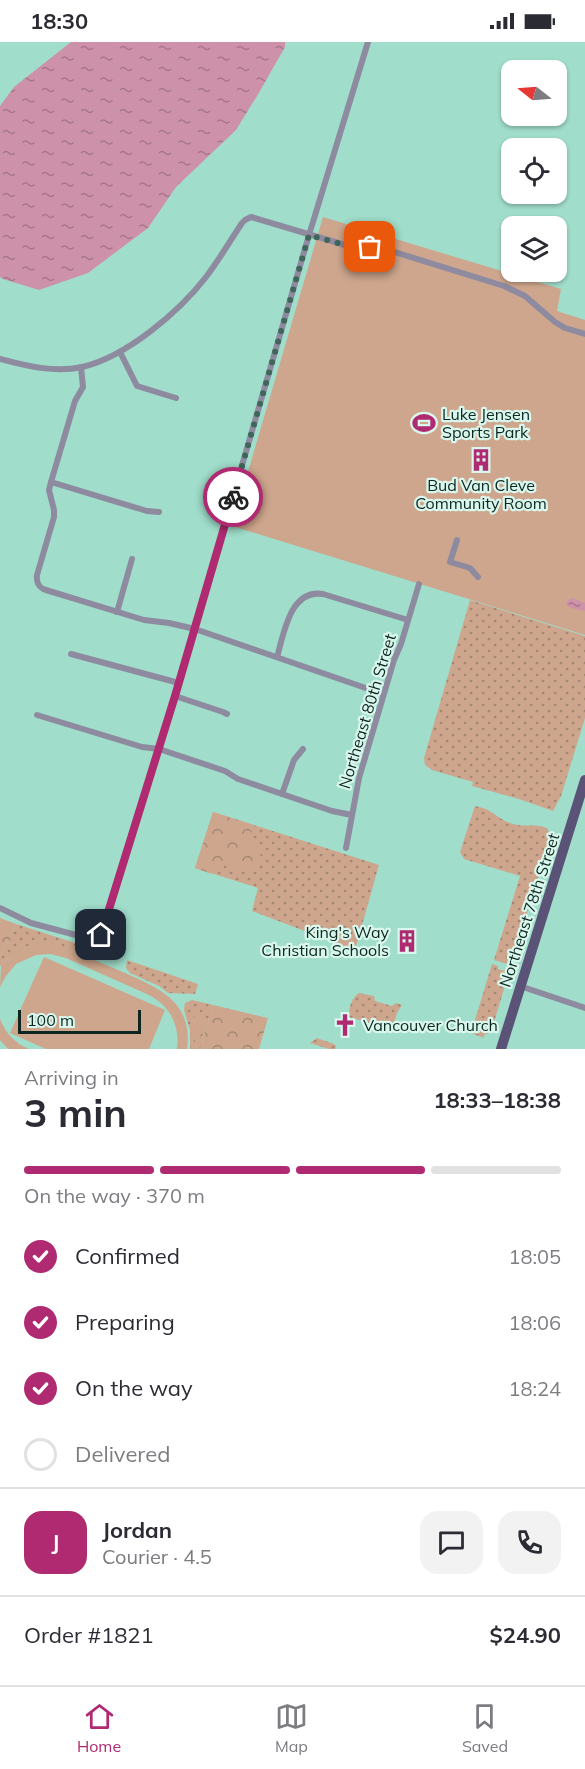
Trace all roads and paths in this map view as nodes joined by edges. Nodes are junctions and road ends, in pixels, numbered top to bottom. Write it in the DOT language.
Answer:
graph roads {
  1 [pos="368,42"];
  2 [pos="309,235"];
  3 [pos="585,334"];
  4 [pos="120,352"];
  5 [pos="0,359"];
  6 [pos="81,367"];
  7 [pos="176,398"];
  8 [pos="51,482"];
  9 [pos="159,512"];
  10 [pos="457,540"];
  11 [pos="132,559"];
  12 [pos="478,578"];
  13 [pos="419,584"];
  14 [pos="117,612"];
  15 [pos="408,620"];
  16 [pos="195,629"];
  17 [pos="71,654"];
  18 [pos="277,657"];
  19 [pos="178,683"];
  20 [pos="383,694"];
  21 [pos="175,696"];
  22 [pos="227,714"];
  23 [pos="37,715"];
  24 [pos="159,749"];
  25 [pos="303,749"];
  26 [pos="585,780"];
  27 [pos="282,794"];
  28 [pos="352,815"];
  29 [pos="346,848"];
  30 [pos="0,908"];
  31 [pos="520,986"];
  32 [pos="585,1008"];
  33 [pos="501,1049"];
  1 -- 2 [label="street"];
  2 -- 3 [label="street"];
  2 -- 4 [label="street"];
  2 -- 16 [label="street"];
  4 -- 6 [label="street"];
  4 -- 7 [label="street"];
  5 -- 6 [label="street"];
  6 -- 8 [label="street"];
  8 -- 9 [label="street"];
  8 -- 14 [label="street"];
  10 -- 12 [label="street"];
  11 -- 14 [label="street"];
  13 -- 15 [label="street, Northeast 80th Street"];
  14 -- 16 [label="street"];
  15 -- 18 [label="street"];
  15 -- 20 [label="street, Northeast 80th Street"];
  16 -- 18 [label="street"];
  16 -- 19 [label="street"];
  17 -- 19 [label="street"];
  18 -- 20 [label="street"];
  19 -- 21 [label="street"];
  20 -- 28 [label="street, Northeast 80th Street"];
  21 -- 22 [label="street"];
  21 -- 24 [label="street"];
  23 -- 24 [label="street"];
  24 -- 27 [label="street"];
  24 -- 30 [label="street"];
  25 -- 27 [label="street"];
  26 -- 31 [label="main road, Northeast 78th Street"];
  27 -- 28 [label="street"];
  28 -- 29 [label="street, Northeast 80th Street"];
  31 -- 32 [label="street"];
  31 -- 33 [label="main road, Northeast 78th Street"];
}
